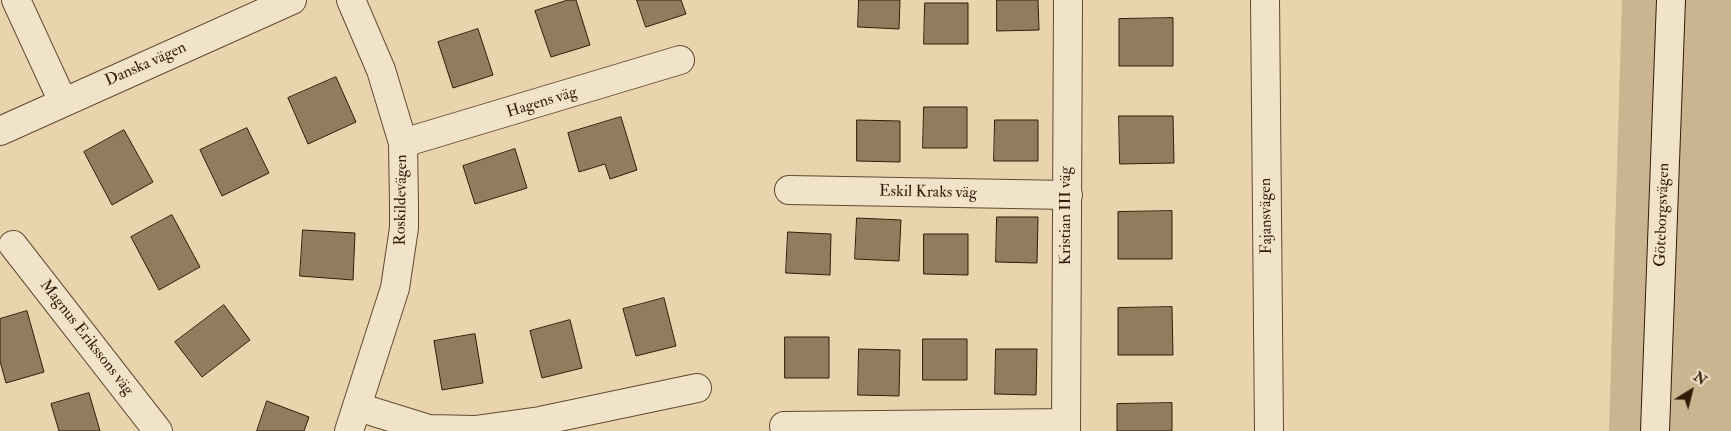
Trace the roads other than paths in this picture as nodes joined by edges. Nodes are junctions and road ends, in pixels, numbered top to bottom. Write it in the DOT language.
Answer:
graph roads {
  1 [pos="16,0"];
  2 [pos="292,0"];
  3 [pos="351,0"];
  4 [pos="1068,0"];
  5 [pos="1265,0"];
  6 [pos="1671,0"];
  7 [pos="680,60"];
  8 [pos="63,102"];
  9 [pos="0,131"];
  10 [pos="403,143"];
  11 [pos="789,190"];
  12 [pos="1068,196"];
  13 [pos="13,245"];
  14 [pos="697,388"];
  15 [pos="353,419"];
  16 [pos="784,426"];
  17 [pos="1066,427"];
  18 [pos="158,431"];
  19 [pos="1269,431"];
  20 [pos="1655,431"];
  1 -- 8 [label="street"];
  2 -- 8 [label="street, Danska vägen"];
  3 -- 10 [label="street, Roskildevägen"];
  4 -- 12 [label="street, Kristian III väg"];
  5 -- 19 [label="street, Fajansvägen"];
  6 -- 20 [label="street, Göteborgsvägen"];
  7 -- 10 [label="street, Hagens väg"];
  8 -- 9 [label="street, Danska vägen"];
  10 -- 15 [label="street, Roskildevägen"];
  11 -- 12 [label="street, Eskil Kraks väg"];
  12 -- 17 [label="street, Kristian III väg"];
  13 -- 18 [label="street, Magnus Erikssons väg"];
  14 -- 15 [label="street"];
  16 -- 17 [label="street"];
}
